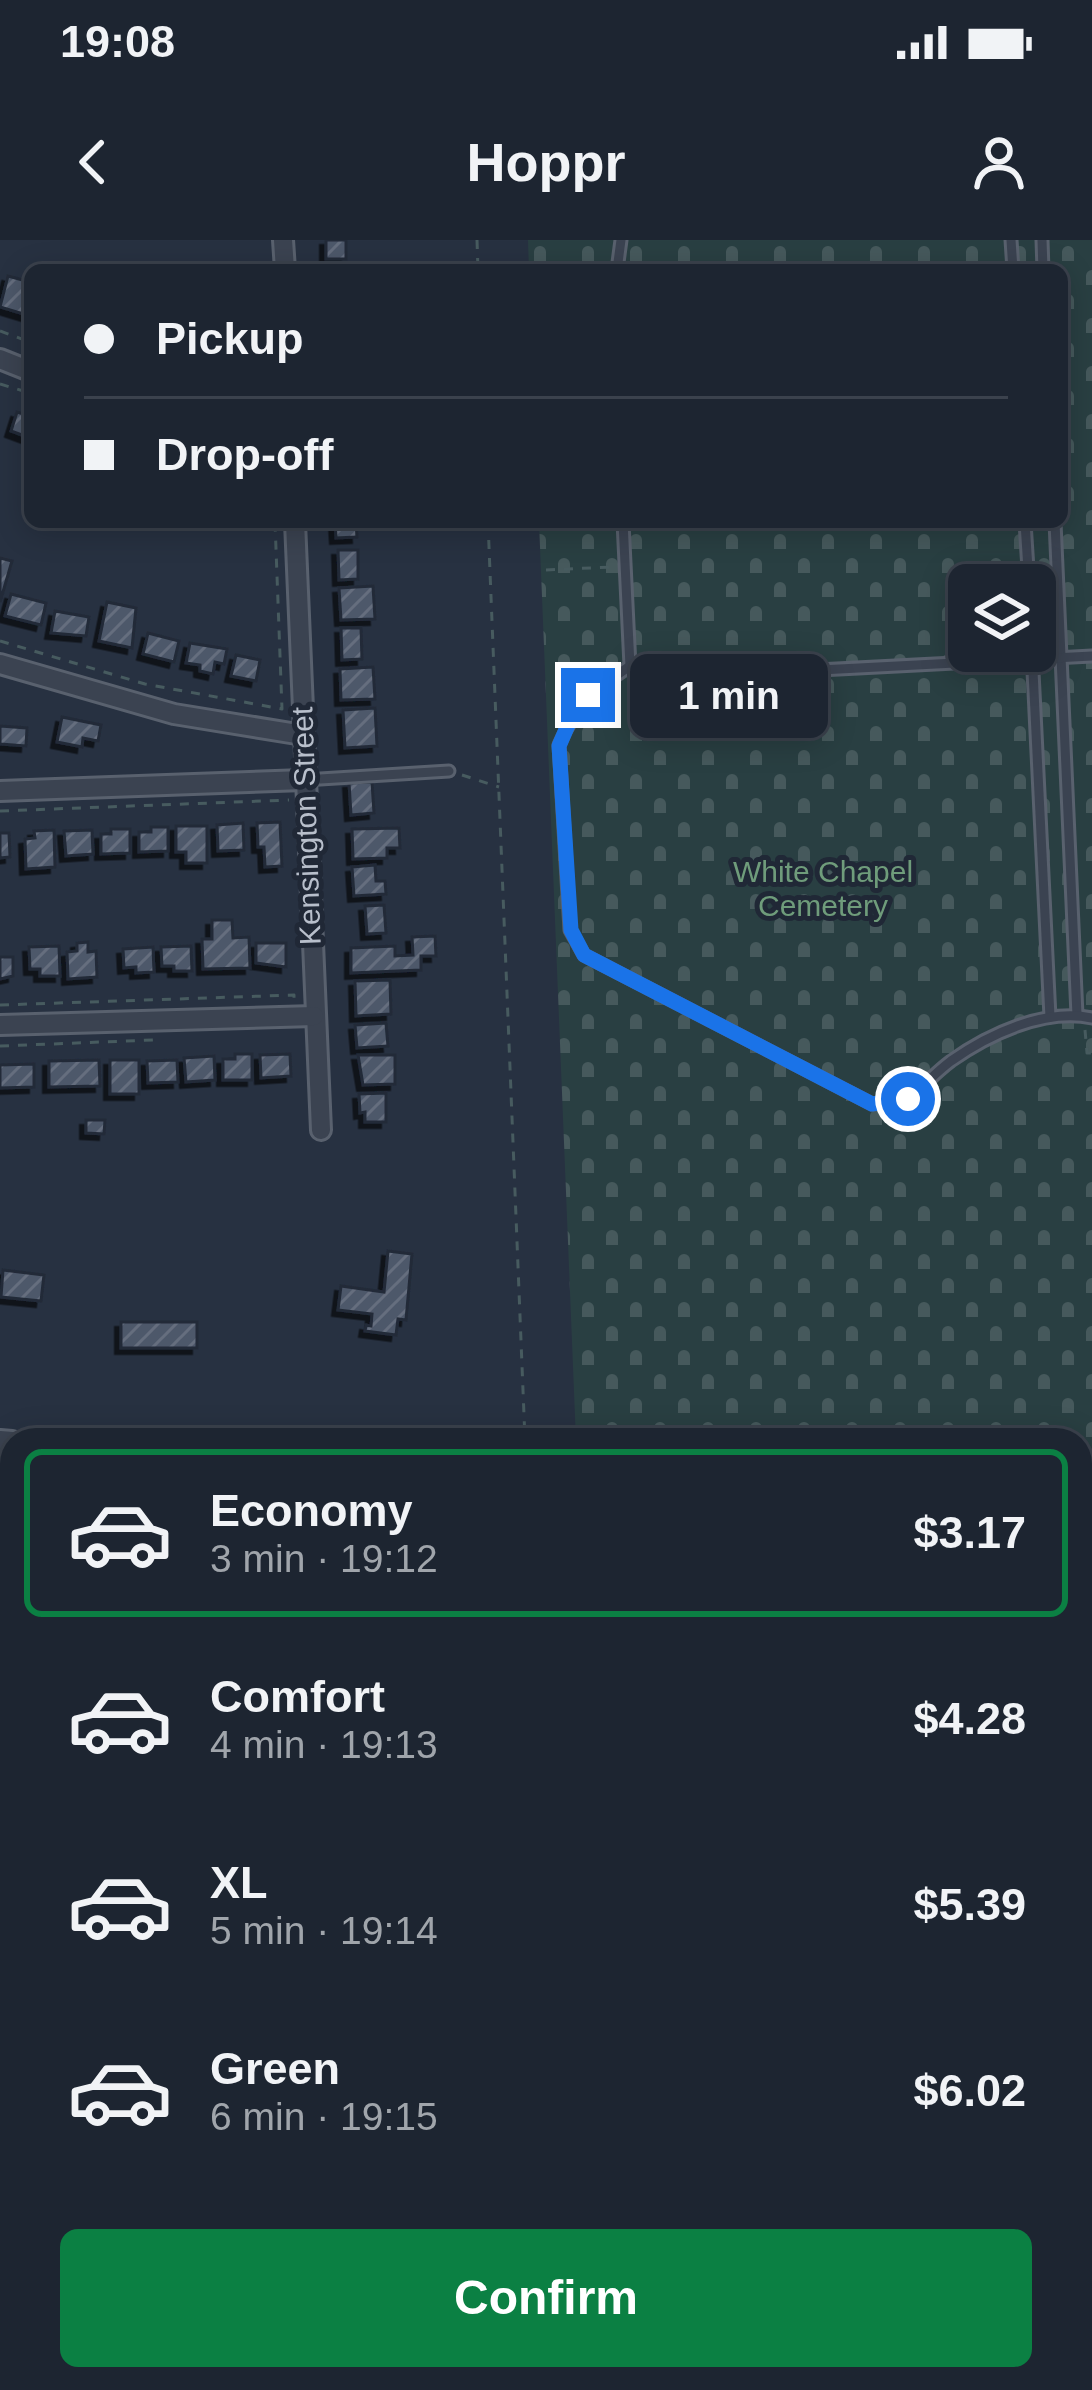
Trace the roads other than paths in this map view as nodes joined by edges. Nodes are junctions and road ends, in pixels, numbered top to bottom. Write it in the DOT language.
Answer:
graph roads {
  1 [pos="295,528"];
  2 [pos="623,528"];
  3 [pos="1025,528"];
  4 [pos="1055,528"];
  5 [pos="1027,564"];
  6 [pos="1092,656"];
  7 [pos="1056,657"];
  8 [pos="1061,658"];
  9 [pos="948,660"];
  10 [pos="0,664"];
  11 [pos="630,665"];
  12 [pos="1033,672"];
  13 [pos="303,735"];
  14 [pos="449,771"];
  15 [pos="304,779"];
  16 [pos="0,791"];
  17 [pos="314,1016"];
  18 [pos="1084,1016"];
  19 [pos="1050,1017"];
  20 [pos="0,1025"];
  21 [pos="321,1130"];
  1 -- 13 [label="street, Kensington Street"];
  2 -- 11 [label="lane"];
  3 -- 5 [label="lane"];
  4 -- 8 [label="lane"];
  6 -- 8 [label="lane"];
  7 -- 8 [label="lane"];
  8 -- 18 [label="lane"];
  9 -- 11 [label="lane"];
  10 -- 13 [label="street"];
  11 -- 19 [label="lane"];
  12 -- 19 [label="lane"];
  13 -- 15 [label="street, Kensington Street"];
  14 -- 15 [label="lane"];
  15 -- 16 [label="street"];
  15 -- 17 [label="street, Kensington Street"];
  17 -- 20 [label="street"];
  17 -- 21 [label="street, Kensington Street"];
  18 -- 19 [label="lane"];
}
